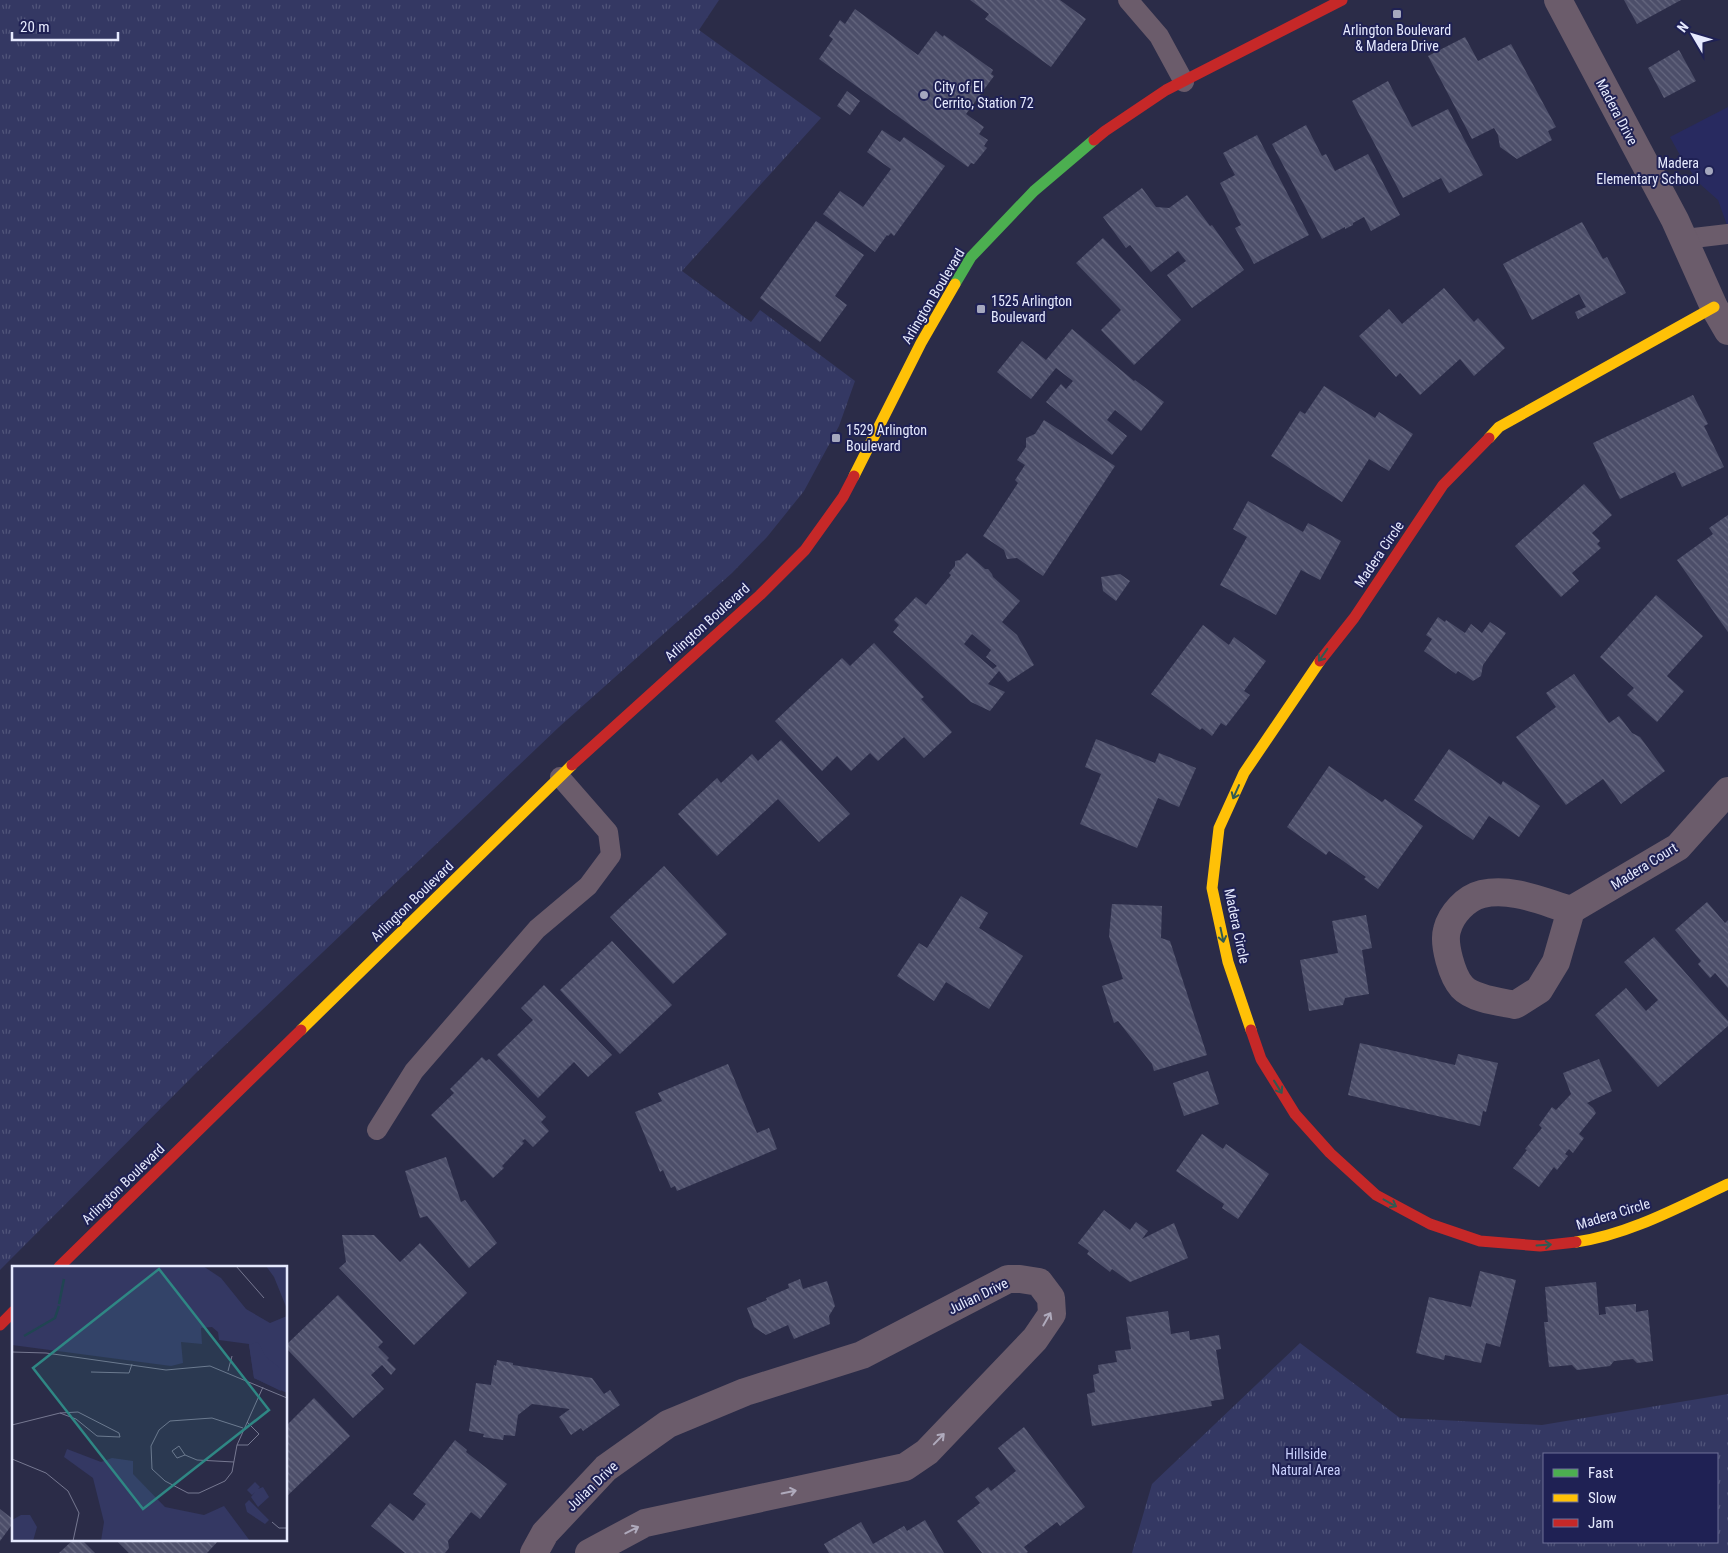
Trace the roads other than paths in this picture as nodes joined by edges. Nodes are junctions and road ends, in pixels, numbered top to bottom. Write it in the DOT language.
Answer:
graph roads {
  1 [pos="1128,0"];
  2 [pos="1342,0"];
  3 [pos="1558,0"];
  4 [pos="1184,82"];
  5 [pos="1728,234"];
  6 [pos="1684,239"];
  7 [pos="1714,307"];
  8 [pos="1728,332"];
  9 [pos="560,777"];
  10 [pos="1728,790"];
  11 [pos="1571,910"];
  12 [pos="377,1130"];
  13 [pos="1728,1184"];
  14 [pos="60,1266"];
  15 [pos="12,1313"];
  16 [pos="0,1325"];
  17 [pos="534,1553"];
  18 [pos="589,1553"];
  1 -- 4 [label="lane"];
  2 -- 4 [label="main road, Arlington Boulevard"];
  3 -- 6 [label="street, Madera Drive"];
  4 -- 9 [label="main road, Arlington Boulevard"];
  5 -- 6 [label="lane"];
  6 -- 7 [label="street, Madera Drive"];
  7 -- 8 [label="street, Madera Drive"];
  7 -- 13 [label="main road, Madera Circle, one-way"];
  9 -- 12 [label="lane"];
  9 -- 14 [label="main road, Arlington Boulevard"];
  10 -- 11 [label="street, Madera Court"];
  11 -- 11 [label="street"];
  15 -- 16 [label="main road"];
  18 -- 17 [label="street, Julian Drive, one-way"];
}
